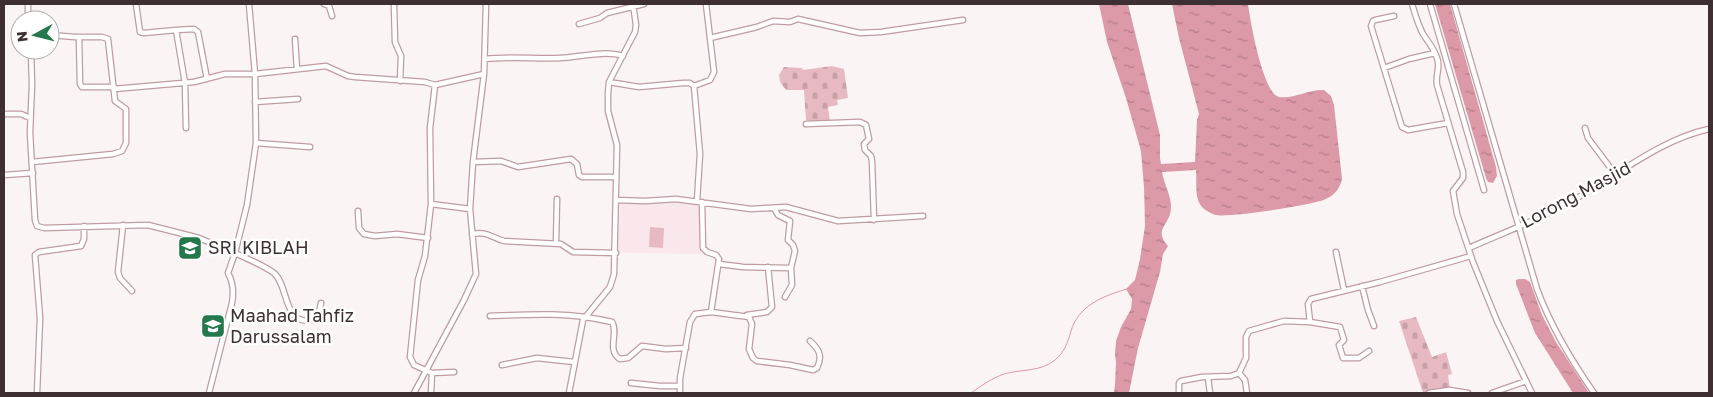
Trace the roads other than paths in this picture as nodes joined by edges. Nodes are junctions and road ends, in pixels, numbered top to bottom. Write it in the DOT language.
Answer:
graph roads {
  1 [pos="136,4"];
  2 [pos="249,4"];
  3 [pos="324,4"];
  4 [pos="486,4"];
  5 [pos="644,4"];
  6 [pos="706,4"];
  7 [pos="1412,4"];
  8 [pos="1430,4"];
  9 [pos="1454,4"];
  10 [pos="394,5"];
  11 [pos="634,5"];
  12 [pos="332,16"];
  13 [pos="1394,16"];
  14 [pos="963,20"];
  15 [pos="579,24"];
  16 [pos="176,30"];
  17 [pos="60,36"];
  18 [pos="79,37"];
  19 [pos="710,38"];
  20 [pos="296,39"];
  21 [pos="1435,53"];
  22 [pos="623,56"];
  23 [pos="485,59"];
  24 [pos="31,60"];
  25 [pos="1384,68"];
  26 [pos="297,69"];
  27 [pos="255,74"];
  28 [pos="484,74"];
  29 [pos="207,79"];
  30 [pos="400,81"];
  31 [pos="610,82"];
  32 [pos="185,83"];
  33 [pos="435,85"];
  34 [pos="694,86"];
  35 [pos="114,88"];
  36 [pos="298,99"];
  37 [pos="255,102"];
  38 [pos="4,114"];
  39 [pos="30,118"];
  40 [pos="1448,123"];
  41 [pos="806,124"];
  42 [pos="186,128"];
  43 [pos="1585,128"];
  44 [pos="1709,129"];
  45 [pos="256,144"];
  46 [pos="310,147"];
  47 [pos="32,162"];
  48 [pos="473,162"];
  49 [pos="33,173"];
  50 [pos="1615,174"];
  51 [pos="4,175"];
  52 [pos="616,177"];
  53 [pos="1484,190"];
  54 [pos="557,199"];
  55 [pos="616,200"];
  56 [pos="699,201"];
  57 [pos="432,204"];
  58 [pos="774,208"];
  59 [pos="470,209"];
  60 [pos="358,211"];
  61 [pos="923,216"];
  62 [pos="874,220"];
  63 [pos="123,225"];
  64 [pos="84,226"];
  65 [pos="1520,226"];
  66 [pos="472,234"];
  67 [pos="428,238"];
  68 [pos="556,243"];
  69 [pos="1469,248"];
  70 [pos="1336,252"];
  71 [pos="236,253"];
  72 [pos="616,253"];
  73 [pos="1471,256"];
  74 [pos="719,264"];
  75 [pos="768,267"];
  76 [pos="791,268"];
  77 [pos="1362,286"];
  78 [pos="1344,290"];
  79 [pos="132,291"];
  80 [pos="785,296"];
  81 [pos="321,304"];
  82 [pos="711,312"];
  83 [pos="746,315"];
  84 [pos="490,316"];
  85 [pos="586,316"];
  86 [pos="1310,322"];
  87 [pos="1374,326"];
  88 [pos="810,341"];
  89 [pos="686,348"];
  90 [pos="1369,352"];
  91 [pos="574,362"];
  92 [pos="502,365"];
  93 [pos="429,372"];
  94 [pos="454,372"];
  95 [pos="1239,373"];
  96 [pos="1208,378"];
  97 [pos="1526,381"];
  98 [pos="631,383"];
  99 [pos="680,386"];
  100 [pos="38,393"];
  101 [pos="209,393"];
  102 [pos="414,393"];
  103 [pos="430,393"];
  104 [pos="569,393"];
  105 [pos="680,393"];
  106 [pos="1179,393"];
  107 [pos="1210,393"];
  108 [pos="1247,393"];
  109 [pos="1429,393"];
  110 [pos="1468,393"];
  111 [pos="1492,393"];
  112 [pos="1532,393"];
  113 [pos="1594,393"];
  1 -- 16 [label="street"];
  2 -- 27 [label="street"];
  3 -- 12 [label="street"];
  4 -- 23 [label="street"];
  5 -- 11 [label="street"];
  6 -- 19 [label="street"];
  7 -- 21 [label="street"];
  8 -- 53 [label="street"];
  9 -- 65 [label="street"];
  10 -- 30 [label="street"];
  11 -- 15 [label="street"];
  11 -- 22 [label="street"];
  13 -- 25 [label="street"];
  14 -- 19 [label="street"];
  16 -- 29 [label="street"];
  16 -- 32 [label="street"];
  17 -- 18 [label="street"];
  18 -- 35 [label="street"];
  18 -- 35 [label="street"];
  19 -- 34 [label="street"];
  20 -- 26 [label="street"];
  21 -- 25 [label="street"];
  21 -- 40 [label="street"];
  22 -- 23 [label="street"];
  22 -- 31 [label="street"];
  23 -- 28 [label="street"];
  24 -- 39 [label="street"];
  25 -- 40 [label="street"];
  26 -- 27 [label="street"];
  26 -- 30 [label="street"];
  27 -- 29 [label="street"];
  27 -- 37 [label="street"];
  28 -- 33 [label="street"];
  28 -- 48 [label="street"];
  29 -- 32 [label="street"];
  30 -- 33 [label="street"];
  31 -- 34 [label="street"];
  31 -- 52 [label="street"];
  32 -- 35 [label="street"];
  32 -- 42 [label="street"];
  33 -- 57 [label="street"];
  34 -- 56 [label="street"];
  35 -- 47 [label="street"];
  36 -- 37 [label="street"];
  37 -- 45 [label="street"];
  38 -- 39 [label="street"];
  39 -- 47 [label="street"];
  40 -- 69 [label="street"];
  41 -- 62 [label="street"];
  43 -- 50 [label="street"];
  44 -- 50 [label="street, Lorong Masjid"];
  45 -- 46 [label="street"];
  45 -- 71 [label="street"];
  47 -- 49 [label="street"];
  48 -- 52 [label="street"];
  48 -- 59 [label="street"];
  49 -- 51 [label="street"];
  49 -- 64 [label="street"];
  50 -- 65 [label="street, Lorong Masjid"];
  52 -- 55 [label="street"];
  54 -- 68 [label="street"];
  55 -- 56 [label="street"];
  55 -- 72 [label="street"];
  56 -- 58 [label="street"];
  56 -- 74 [label="street"];
  57 -- 59 [label="street"];
  57 -- 67 [label="street"];
  58 -- 62 [label="street"];
  58 -- 76 [label="street"];
  59 -- 66 [label="street"];
  60 -- 67 [label="street"];
  61 -- 62 [label="street"];
  63 -- 64 [label="street"];
  63 -- 71 [label="street"];
  63 -- 79 [label="street"];
  64 -- 100 [label="street"];
  65 -- 69 [label="street, Lorong Masjid"];
  65 -- 113 [label="street"];
  66 -- 68 [label="street"];
  66 -- 93 [label="street"];
  67 -- 93 [label="street"];
  68 -- 72 [label="street"];
  69 -- 73 [label="street"];
  70 -- 78 [label="street"];
  71 -- 81 [label="street"];
  71 -- 101 [label="street"];
  72 -- 85 [label="street"];
  73 -- 77 [label="street"];
  73 -- 97 [label="street"];
  74 -- 75 [label="street"];
  74 -- 82 [label="street"];
  75 -- 76 [label="street"];
  75 -- 83 [label="street"];
  76 -- 80 [label="street"];
  77 -- 78 [label="street"];
  77 -- 87 [label="street"];
  78 -- 86 [label="street"];
  82 -- 83 [label="street"];
  82 -- 89 [label="street"];
  83 -- 88 [label="street"];
  84 -- 85 [label="street"];
  85 -- 89 [label="street"];
  85 -- 91 [label="street"];
  86 -- 90 [label="street"];
  86 -- 95 [label="street"];
  89 -- 99 [label="street"];
  91 -- 92 [label="street"];
  91 -- 104 [label="street"];
  93 -- 94 [label="street"];
  93 -- 102 [label="street"];
  93 -- 103 [label="street"];
  95 -- 96 [label="street"];
  95 -- 108 [label="street"];
  96 -- 106 [label="street"];
  96 -- 107 [label="street"];
  97 -- 111 [label="street"];
  97 -- 112 [label="street"];
  98 -- 99 [label="street"];
  99 -- 105 [label="street"];
  109 -- 110 [label="street"];
}
